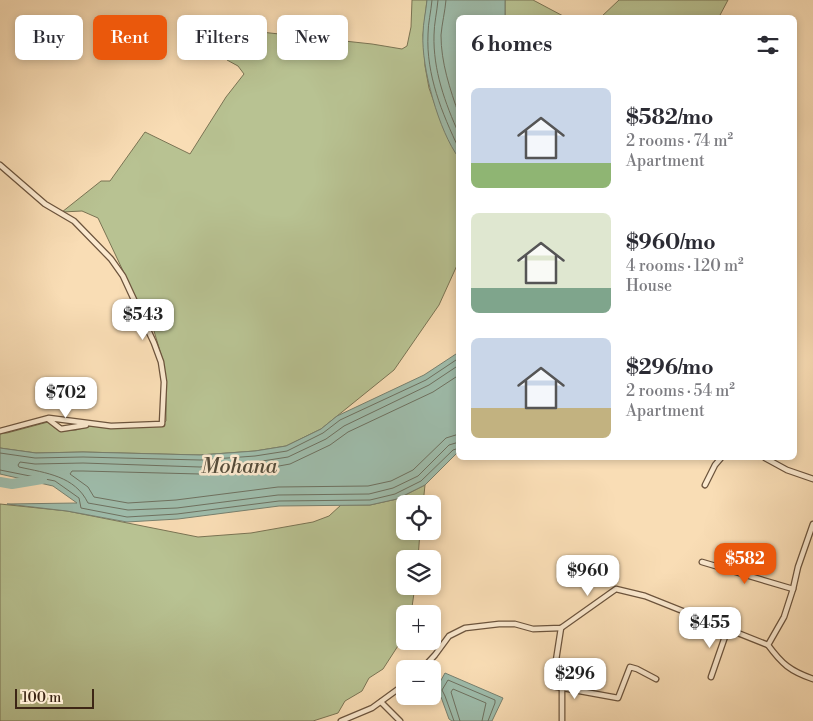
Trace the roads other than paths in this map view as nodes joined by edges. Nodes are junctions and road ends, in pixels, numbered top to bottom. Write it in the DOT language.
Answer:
graph roads {
  1 [pos="0,165"];
  2 [pos="48,419"];
  3 [pos="88,424"];
  4 [pos="0,431"];
  5 [pos="720,460"];
  6 [pos="769,460"];
  7 [pos="813,479"];
  8 [pos="705,485"];
  9 [pos="813,524"];
  10 [pos="702,562"];
  11 [pos="793,589"];
  12 [pos="561,628"];
  13 [pos="728,628"];
  14 [pos="768,645"];
  15 [pos="431,660"];
  16 [pos="711,677"];
  17 [pos="656,679"];
  18 [pos="813,679"];
  19 [pos="562,688"];
  20 [pos="396,691"];
  21 [pos="381,702"];
  22 [pos="344,721"];
  23 [pos="400,721"];
  24 [pos="562,721"];
  1 -- 3 [label="street"];
  2 -- 3 [label="street"];
  2 -- 3 [label="street"];
  2 -- 4 [label="street"];
  5 -- 8 [label="street"];
  6 -- 7 [label="street"];
  9 -- 11 [label="street"];
  10 -- 11 [label="street"];
  11 -- 14 [label="street"];
  12 -- 13 [label="street"];
  12 -- 15 [label="street"];
  12 -- 19 [label="street"];
  13 -- 14 [label="street"];
  13 -- 16 [label="street"];
  14 -- 18 [label="street"];
  17 -- 19 [label="street"];
  19 -- 24 [label="street"];
  20 -- 21 [label="street"];
  21 -- 22 [label="street"];
  21 -- 23 [label="street"];
}
